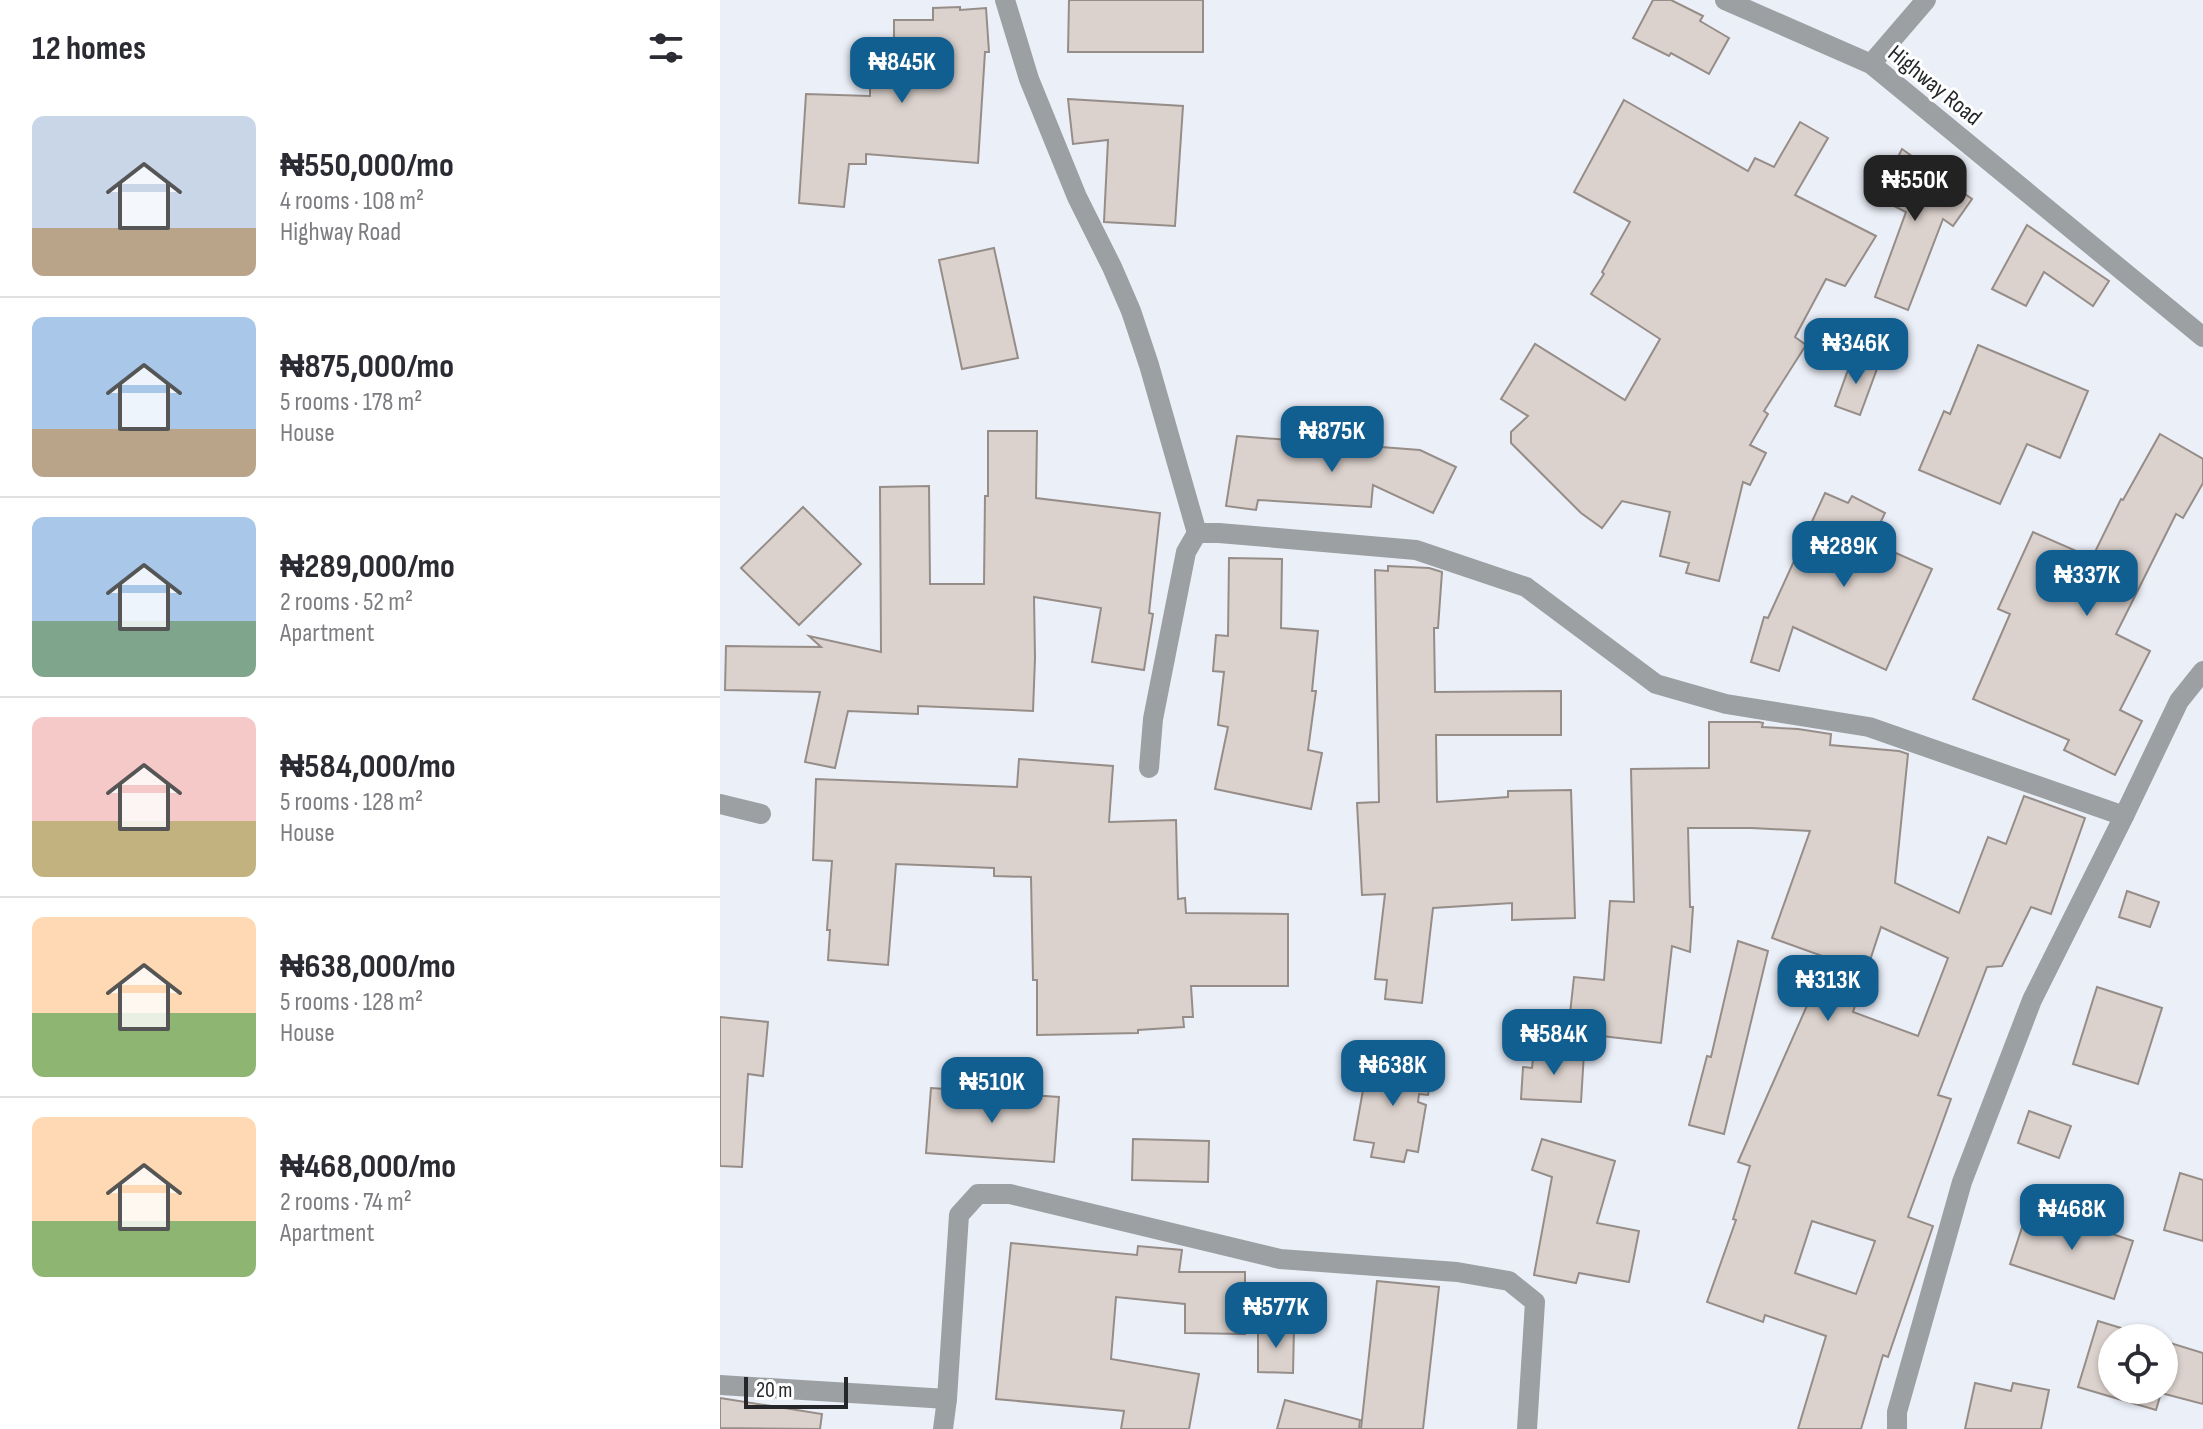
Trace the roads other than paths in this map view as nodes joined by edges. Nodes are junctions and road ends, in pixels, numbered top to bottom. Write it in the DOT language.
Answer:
graph roads {
  1 [pos="1005,0"];
  2 [pos="1725,0"];
  3 [pos="1926,0"];
  4 [pos="1871,64"];
  5 [pos="2203,337"];
  6 [pos="1197,533"];
  7 [pos="2203,671"];
  8 [pos="1149,768"];
  9 [pos="720,804"];
  10 [pos="761,814"];
  11 [pos="2124,816"];
  12 [pos="720,1385"];
  13 [pos="947,1399"];
  14 [pos="943,1429"];
  15 [pos="1527,1429"];
  16 [pos="1897,1429"];
  1 -- 6 [label="street"];
  2 -- 4 [label="street, Highway Road"];
  3 -- 4 [label="street"];
  4 -- 5 [label="street, Highway Road"];
  6 -- 8 [label="street"];
  6 -- 11 [label="street"];
  7 -- 11 [label="street"];
  9 -- 10 [label="street"];
  11 -- 16 [label="street"];
  12 -- 13 [label="street"];
  13 -- 14 [label="street"];
  13 -- 15 [label="street"];
}
